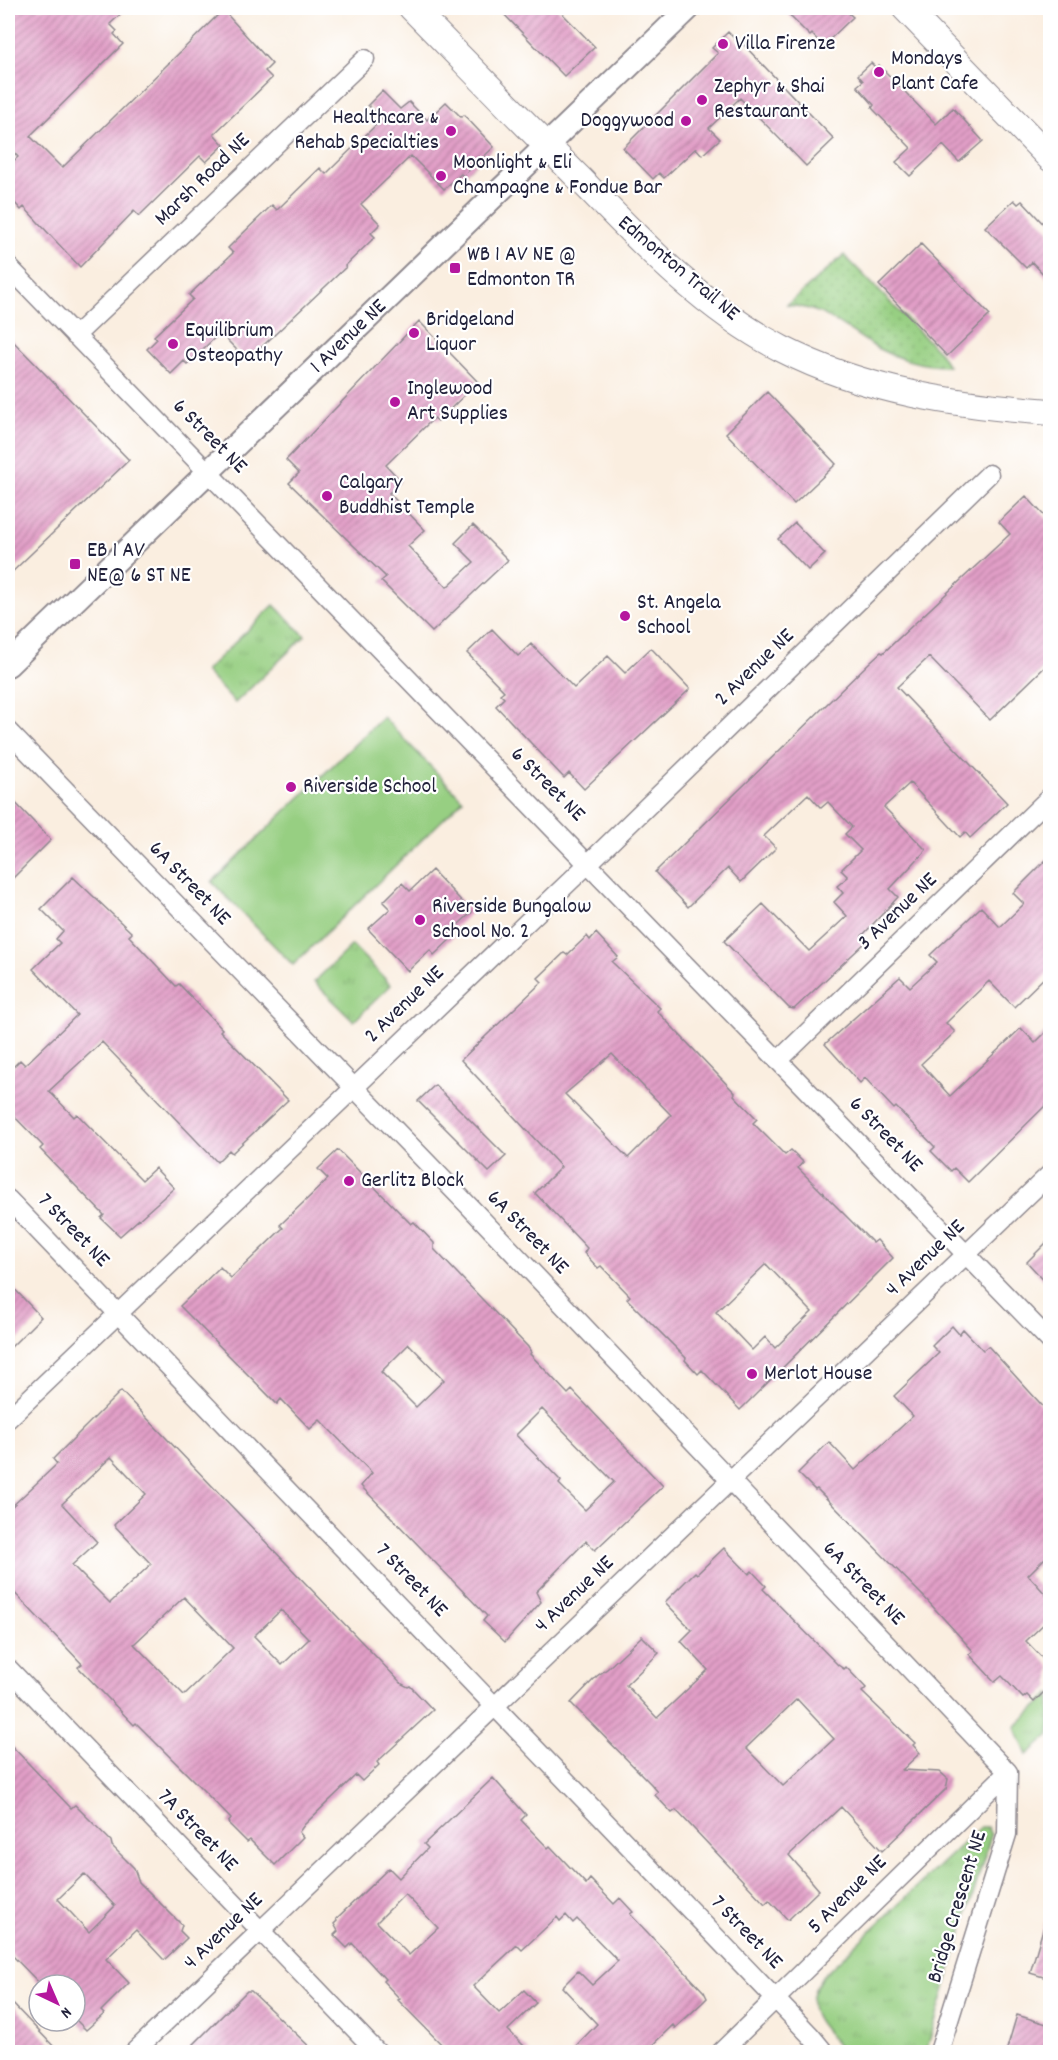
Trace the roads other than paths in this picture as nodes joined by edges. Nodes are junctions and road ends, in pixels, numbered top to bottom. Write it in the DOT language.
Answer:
graph roads {
  1 [pos="412,8"];
  2 [pos="689,8"];
  3 [pos="906,8"];
  4 [pos="365,59"];
  5 [pos="545,144"];
  6 [pos="1050,158"];
  7 [pos="8,266"];
  8 [pos="75,336"];
  9 [pos="1050,412"];
  10 [pos="210,472"];
  11 [pos="989,474"];
  12 [pos="8,665"];
  13 [pos="8,731"];
  14 [pos="1050,797"];
  15 [pos="589,863"];
  16 [pos="778,1061"];
  17 [pos="353,1088"];
  18 [pos="1050,1174"];
  19 [pos="8,1199"];
  20 [pos="967,1253"];
  21 [pos="119,1312"];
  22 [pos="1050,1341"];
  23 [pos="8,1419"];
  24 [pos="731,1480"];
  25 [pos="8,1668"];
  26 [pos="496,1705"];
  27 [pos="1008,1772"];
  28 [pos="259,1932"];
  29 [pos="777,2000"];
  30 [pos="134,2052"];
  31 [pos="377,2052"];
  32 [pos="721,2052"];
  33 [pos="824,2052"];
  34 [pos="939,2052"];
  1 -- 5 [label="main road, Edmonton Trail NE"];
  2 -- 5 [label="street, 1 Avenue NE"];
  3 -- 6 [label="main road"];
  4 -- 8 [label="street, Marsh Road NE"];
  5 -- 9 [label="main road, Edmonton Trail NE"];
  5 -- 10 [label="street, 1 Avenue NE"];
  7 -- 8 [label="street, 6 Street NE"];
  8 -- 10 [label="street, 6 Street NE"];
  10 -- 12 [label="street, 1 Avenue NE"];
  10 -- 15 [label="street, 6 Street NE"];
  11 -- 15 [label="street, 2 Avenue NE"];
  13 -- 17 [label="street, 6A Street NE"];
  14 -- 16 [label="street, 3 Avenue NE"];
  15 -- 16 [label="street, 6 Street NE"];
  15 -- 17 [label="street, 2 Avenue NE"];
  16 -- 20 [label="street, 6 Street NE"];
  17 -- 21 [label="street, 2 Avenue NE"];
  17 -- 24 [label="street, 6A Street NE"];
  18 -- 20 [label="street, 4 Avenue NE"];
  19 -- 21 [label="street, 7 Street NE"];
  20 -- 22 [label="street, 6 Street NE"];
  20 -- 24 [label="street, 4 Avenue NE"];
  21 -- 23 [label="street, 2 Avenue NE"];
  21 -- 26 [label="street, 7 Street NE"];
  24 -- 26 [label="street, 4 Avenue NE"];
  24 -- 27 [label="street, 6A Street NE"];
  25 -- 28 [label="street, 7A Street NE"];
  26 -- 28 [label="street, 4 Avenue NE"];
  26 -- 29 [label="street, 7 Street NE"];
  27 -- 29 [label="street, 5 Avenue NE"];
  27 -- 34 [label="street, Bridge Crescent NE"];
  28 -- 30 [label="street, 4 Avenue NE"];
  28 -- 31 [label="street, 7A Street NE"];
  29 -- 32 [label="street, 5 Avenue NE"];
  29 -- 33 [label="street"];
}
